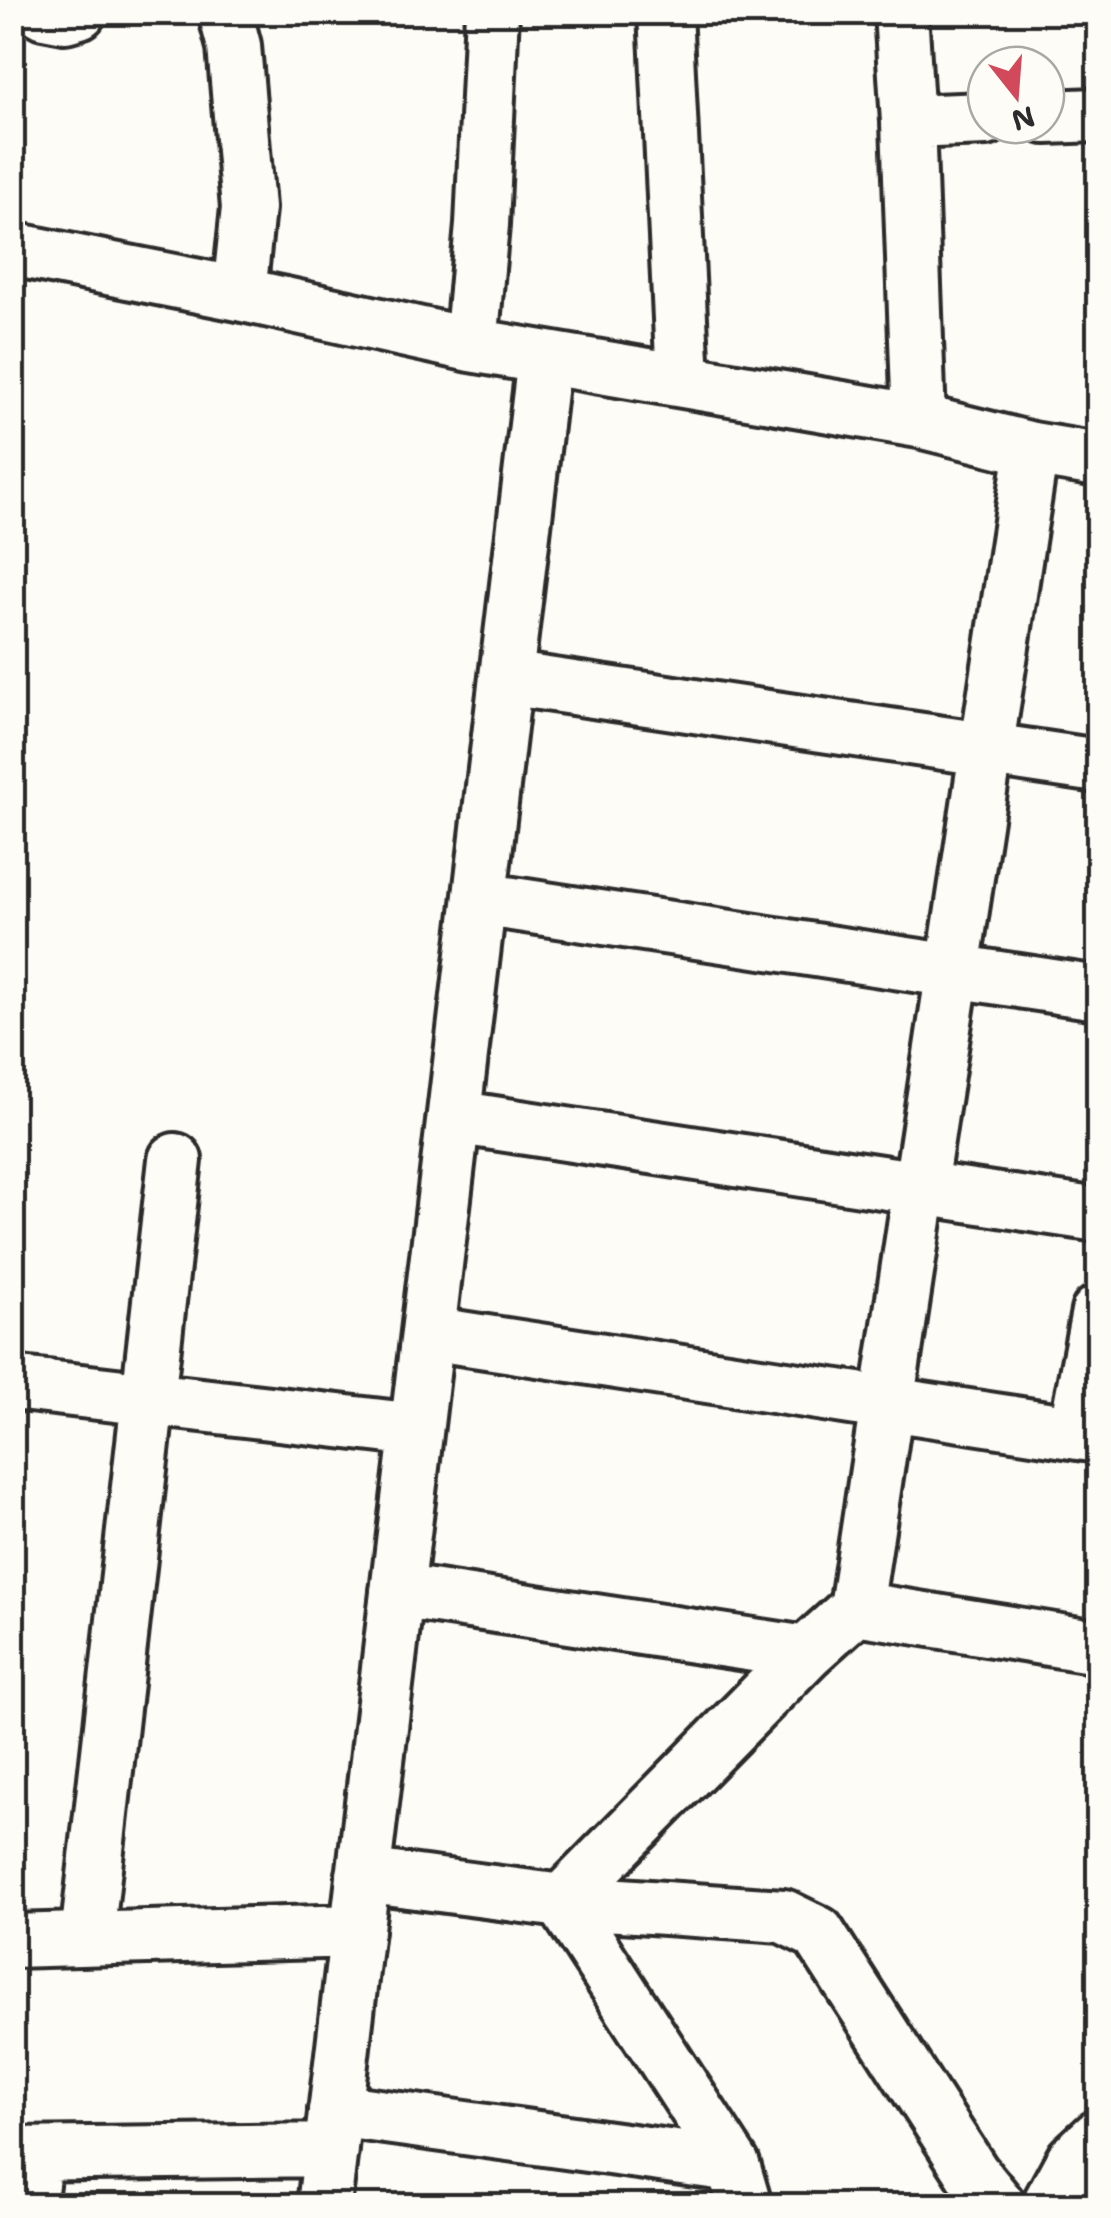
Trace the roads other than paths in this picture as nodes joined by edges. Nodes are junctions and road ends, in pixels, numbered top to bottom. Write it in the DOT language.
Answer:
graph roads {
  1 [pos="226,12"];
  2 [pos="492,12"];
  3 [pos="666,12"];
  4 [pos="900,12"];
  5 [pos="1098,115"];
  6 [pos="1066,116"];
  7 [pos="966,120"];
  8 [pos="908,122"];
  9 [pos="12,248"];
  10 [pos="240,294"];
  11 [pos="471,345"];
  12 [pos="544,358"];
  13 [pos="684,380"];
  14 [pos="919,421"];
  15 [pos="1032,449"];
  16 [pos="1098,460"];
  17 [pos="506,678"];
  18 [pos="986,751"];
  19 [pos="1098,766"];
  20 [pos="480,899"];
  21 [pos="953,971"];
  22 [pos="1098,993"];
  23 [pos="454,1118"];
  24 [pos="175,1160"];
  25 [pos="920,1188"];
  26 [pos="1098,1215"];
  27 [pos="1098,1312"];
  28 [pos="428,1333"];
  29 [pos="12,1384"];
  30 [pos="148,1398"];
  31 [pos="888,1404"];
  32 [pos="416,1430"];
  33 [pos="1087,1434"];
  34 [pos="397,1590"];
  35 [pos="856,1608"];
  36 [pos="1098,1648"];
  37 [pos="806,1653"];
  38 [pos="364,1875"];
  39 [pos="562,1901"];
  40 [pos="357,1931"];
  41 [pos="88,1938"];
  42 [pos="12,1940"];
  43 [pos="333,2130"];
  44 [pos="1098,2137"];
  45 [pos="24,2154"];
  46 [pos="739,2186"];
  47 [pos="1002,2204"];
  48 [pos="30,2206"];
  49 [pos="324,2206"];
  50 [pos="1048,2206"];
  1 -- 10 [label="street"];
  2 -- 11 [label="street"];
  3 -- 13 [label="street"];
  4 -- 8 [label="street"];
  5 -- 6 [label="street"];
  7 -- 8 [label="street"];
  8 -- 14 [label="street"];
  9 -- 10 [label="street"];
  10 -- 11 [label="street"];
  11 -- 12 [label="street"];
  12 -- 13 [label="street"];
  12 -- 17 [label="street"];
  13 -- 14 [label="street"];
  14 -- 15 [label="street"];
  15 -- 16 [label="street"];
  15 -- 18 [label="street"];
  17 -- 18 [label="street"];
  17 -- 20 [label="street"];
  18 -- 19 [label="street"];
  18 -- 21 [label="street"];
  20 -- 21 [label="street"];
  20 -- 23 [label="street"];
  21 -- 22 [label="street"];
  21 -- 25 [label="street"];
  23 -- 25 [label="street"];
  23 -- 28 [label="street"];
  24 -- 30 [label="street"];
  25 -- 26 [label="street"];
  25 -- 31 [label="street"];
  27 -- 33 [label="street"];
  28 -- 31 [label="street"];
  28 -- 32 [label="street"];
  29 -- 30 [label="street"];
  30 -- 32 [label="street"];
  30 -- 41 [label="street"];
  31 -- 33 [label="street"];
  31 -- 35 [label="street"];
  32 -- 34 [label="street"];
  34 -- 37 [label="street"];
  34 -- 38 [label="street"];
  35 -- 36 [label="street"];
  35 -- 37 [label="street"];
  37 -- 39 [label="street"];
  38 -- 39 [label="street"];
  38 -- 40 [label="street"];
  39 -- 46 [label="street"];
  39 -- 47 [label="street"];
  40 -- 41 [label="street"];
  40 -- 43 [label="street"];
  41 -- 42 [label="street"];
  43 -- 45 [label="street"];
  43 -- 46 [label="street"];
  43 -- 49 [label="street"];
  44 -- 50 [label="street"];
  45 -- 48 [label="street"];
}
